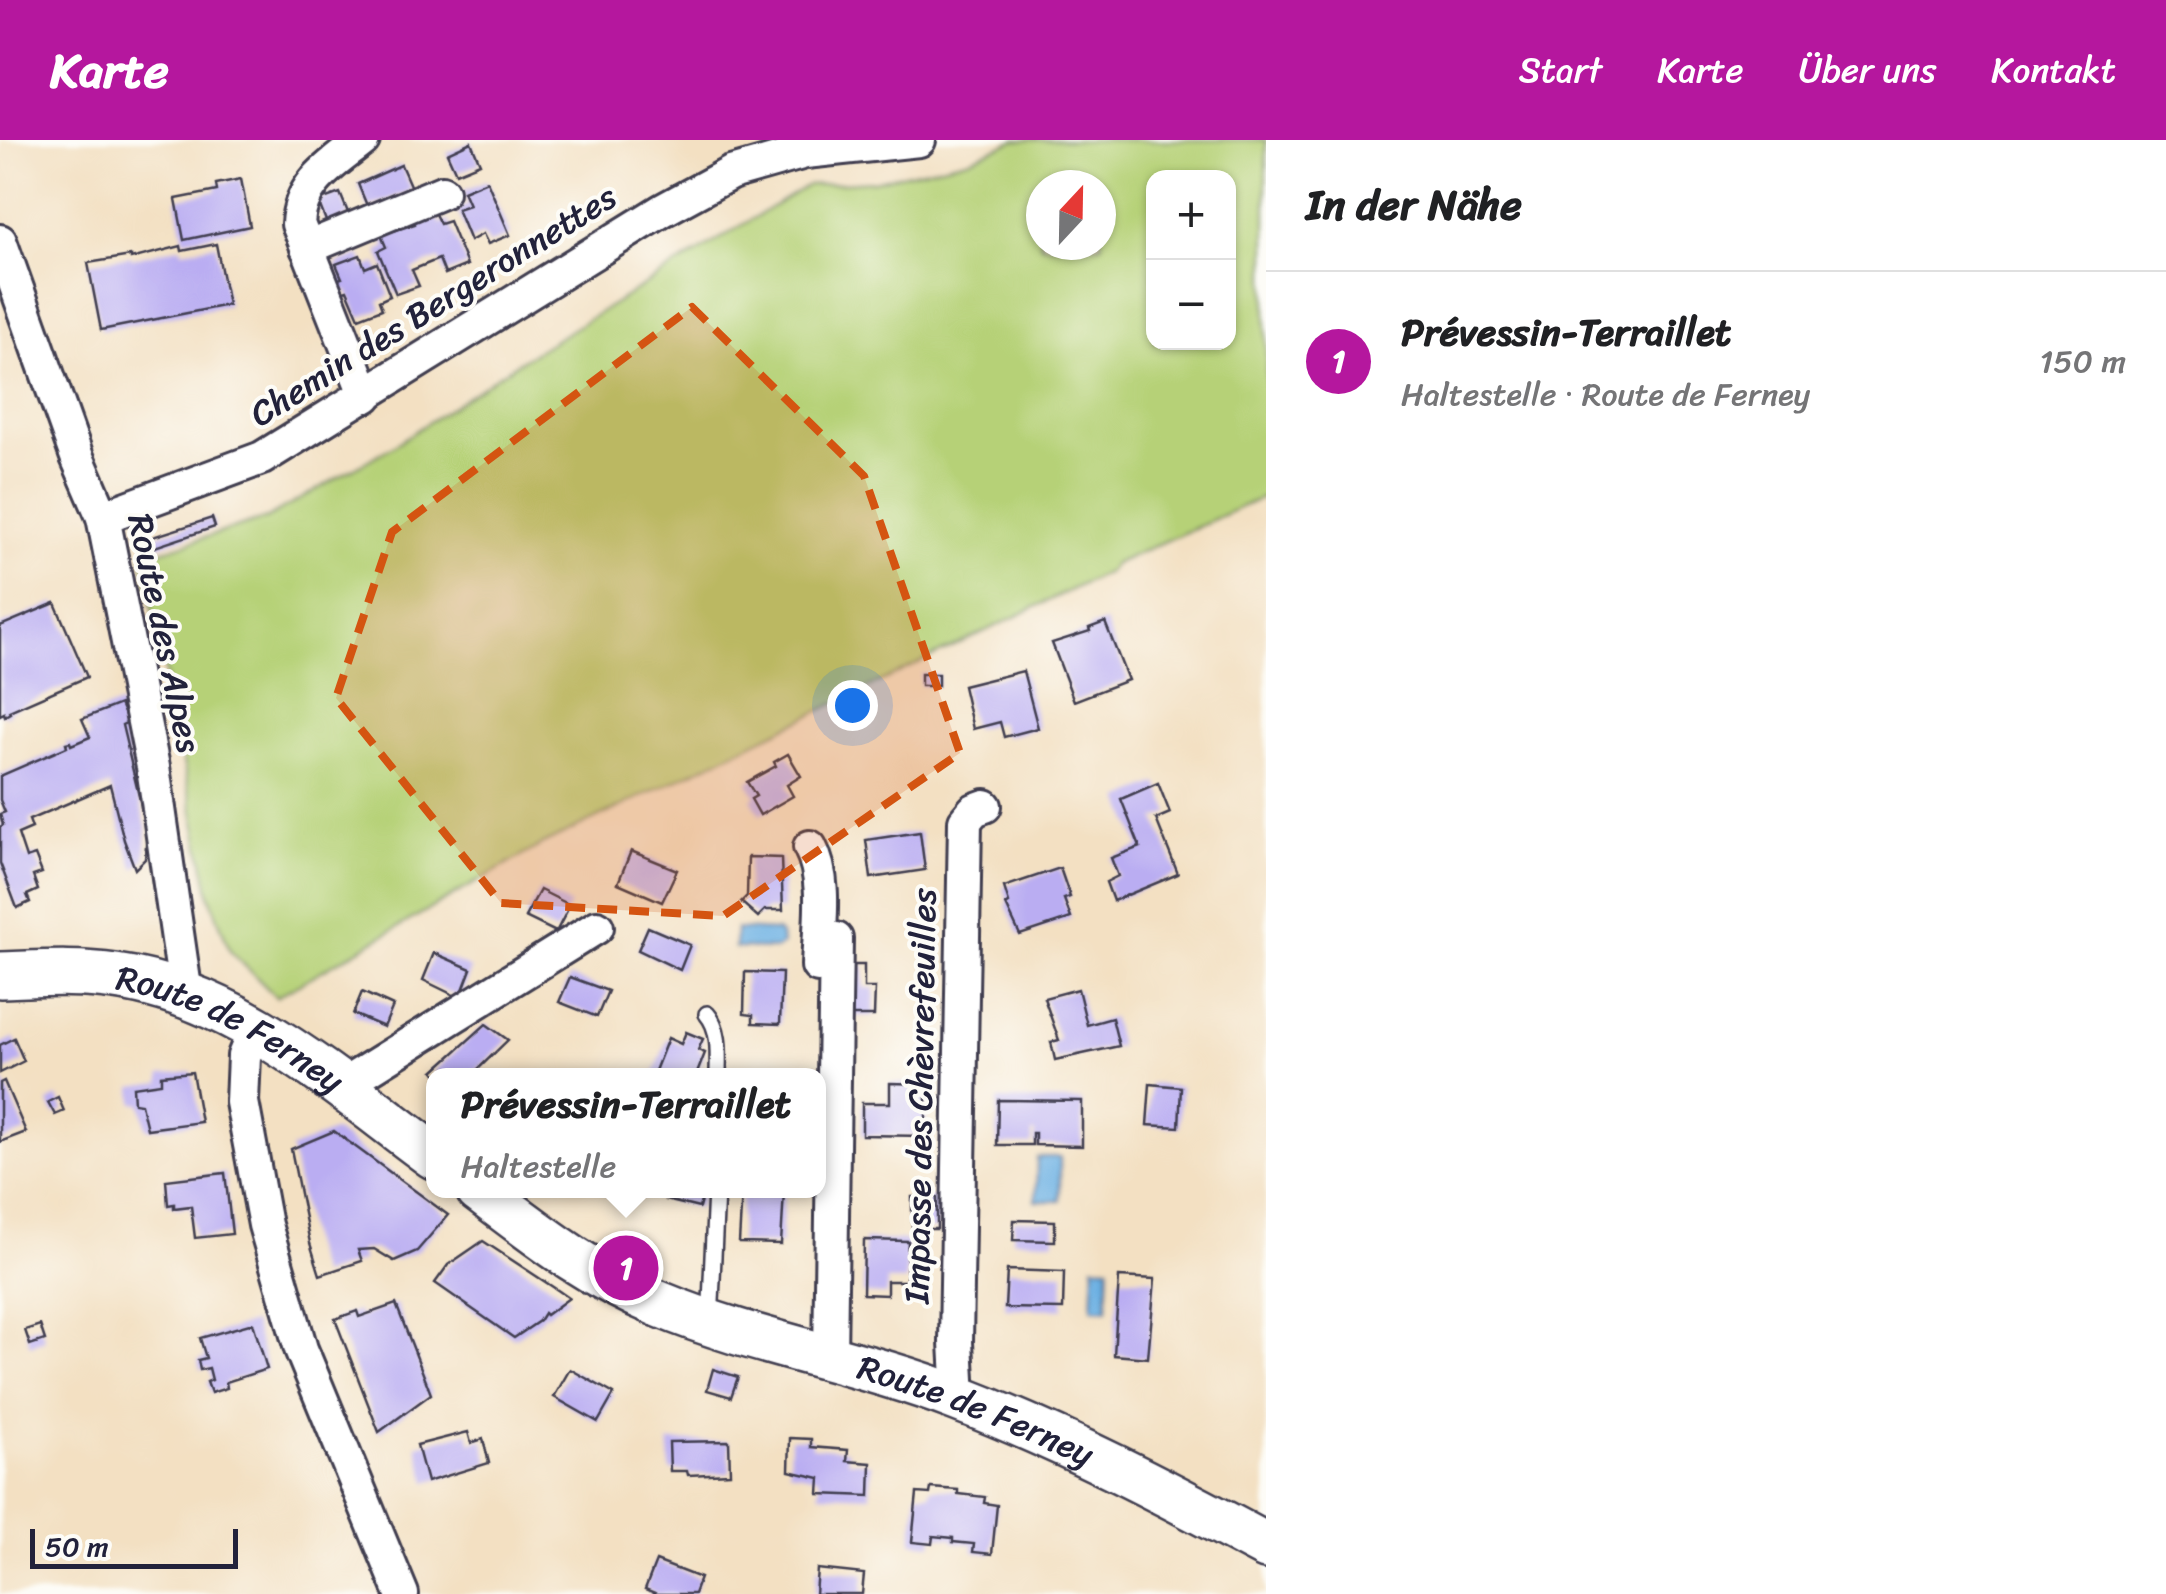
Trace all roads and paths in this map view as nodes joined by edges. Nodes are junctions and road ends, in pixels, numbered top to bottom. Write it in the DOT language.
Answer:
graph roads {
  1 [pos="363,140"];
  2 [pos="919,140"];
  3 [pos="442,192"];
  4 [pos="0,242"];
  5 [pos="308,248"];
  6 [pos="366,396"];
  7 [pos="103,517"];
  8 [pos="984,806"];
  9 [pos="810,847"];
  10 [pos="597,927"];
  11 [pos="836,939"];
  12 [pos="0,975"];
  13 [pos="186,996"];
  14 [pos="706,1014"];
  15 [pos="255,1030"];
  16 [pos="718,1068"];
  17 [pos="816,1068"];
  18 [pos="343,1090"];
  19 [pos="426,1150"];
  20 [pos="826,1183"];
  21 [pos="716,1198"];
  22 [pos="814,1198"];
  23 [pos="825,1198"];
  24 [pos="494,1202"];
  25 [pos="711,1302"];
  26 [pos="819,1354"];
  27 [pos="958,1398"];
  28 [pos="1266,1546"];
  29 [pos="402,1594"];
  1 -- 5 [label="street"];
  2 -- 6 [label="street, Chemin des Bergeronnettes"];
  3 -- 5 [label="street"];
  4 -- 7 [label="street, Route des Alpes"];
  5 -- 6 [label="street"];
  6 -- 7 [label="street, Chemin des Bergeronnettes"];
  7 -- 13 [label="street, Route des Alpes"];
  8 -- 27 [label="street, Impasse des Chèvrefeuilles"];
  9 -- 17 [label="street"];
  10 -- 18 [label="street"];
  11 -- 20 [label="street"];
  12 -- 13 [label="main road, Route de Ferney"];
  13 -- 15 [label="main road, Route de Ferney"];
  14 -- 16 [label="lane"];
  15 -- 18 [label="main road, Route de Ferney"];
  15 -- 29 [label="street"];
  18 -- 19 [label="main road, Route de Ferney"];
  21 -- 25 [label="lane"];
  22 -- 26 [label="street"];
  23 -- 26 [label="street"];
  24 -- 25 [label="main road, Route de Ferney"];
  24 -- 26 [label="main road, Route de Ferney"];
  25 -- 26 [label="main road, Route de Ferney"];
  26 -- 27 [label="main road, Route de Ferney"];
  27 -- 28 [label="main road, Route de Ferney"];
}
